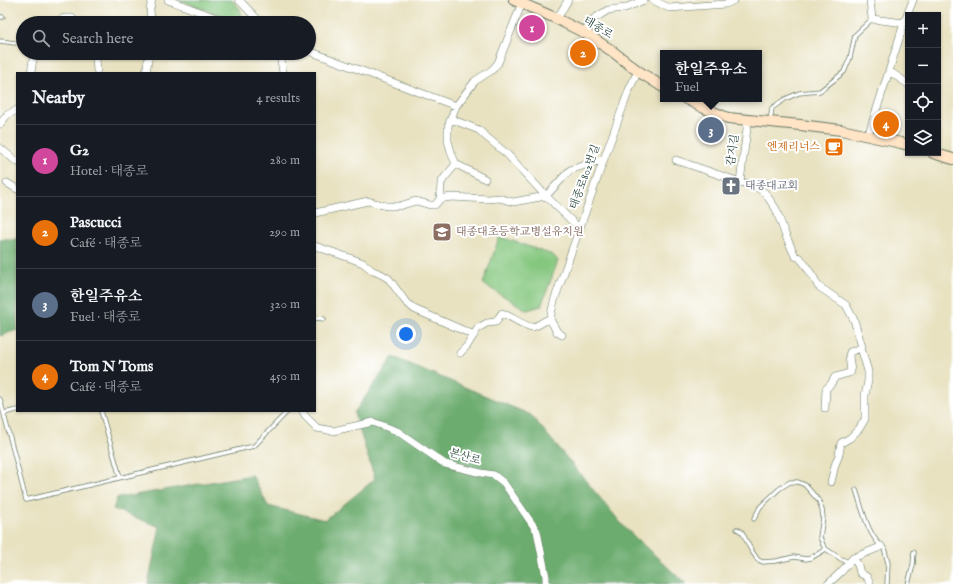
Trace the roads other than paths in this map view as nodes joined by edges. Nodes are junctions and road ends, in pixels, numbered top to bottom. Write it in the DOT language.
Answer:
graph roads {
  1 [pos="152,0"];
  2 [pos="168,0"];
  3 [pos="239,0"];
  4 [pos="568,0"];
  5 [pos="644,0"];
  6 [pos="652,0"];
  7 [pos="734,0"];
  8 [pos="870,0"];
  9 [pos="913,0"];
  10 [pos="517,1"];
  11 [pos="150,16"];
  12 [pos="211,16"];
  13 [pos="254,16"];
  14 [pos="557,19"];
  15 [pos="872,19"];
  16 [pos="904,23"];
  17 [pos="585,33"];
  18 [pos="0,41"];
  19 [pos="16,43"];
  20 [pos="316,53"];
  21 [pos="33,60"];
  22 [pos="96,60"];
  23 [pos="148,60"];
  24 [pos="281,60"];
  25 [pos="97,70"];
  26 [pos="638,70"];
  27 [pos="889,71"];
  28 [pos="31,72"];
  29 [pos="146,72"];
  30 [pos="283,72"];
  31 [pos="905,82"];
  32 [pos="660,85"];
  33 [pos="692,102"];
  34 [pos="456,106"];
  35 [pos="16,110"];
  36 [pos="450,119"];
  37 [pos="748,121"];
  38 [pos="770,123"];
  39 [pos="0,124"];
  40 [pos="868,136"];
  41 [pos="905,142"];
  42 [pos="0,148"];
  43 [pos="941,156"];
  44 [pos="604,158"];
  45 [pos="676,160"];
  46 [pos="953,160"];
  47 [pos="16,161"];
  48 [pos="456,164"];
  49 [pos="485,179"];
  50 [pos="740,182"];
  51 [pos="7,183"];
  52 [pos="16,188"];
  53 [pos="546,196"];
  54 [pos="438,202"];
  55 [pos="316,213"];
  56 [pos="579,228"];
  57 [pos="316,246"];
  58 [pos="316,318"];
  59 [pos="324,319"];
  60 [pos="550,319"];
  61 [pos="474,335"];
  62 [pos="562,335"];
  63 [pos="861,348"];
  64 [pos="460,352"];
  65 [pos="0,399"];
  66 [pos="824,408"];
  67 [pos="16,410"];
  68 [pos="101,412"];
  69 [pos="287,412"];
  70 [pos="303,412"];
  71 [pos="4,413"];
  72 [pos="120,477"];
  73 [pos="831,482"];
  74 [pos="856,490"];
  75 [pos="754,519"];
  76 [pos="737,529"];
  77 [pos="881,546"];
  78 [pos="826,549"];
  79 [pos="914,552"];
  80 [pos="851,560"];
  81 [pos="546,584"];
  82 [pos="828,584"];
  83 [pos="870,584"];
  84 [pos="887,584"];
  85 [pos="908,584"];
  1 -- 11 [label="street"];
  2 -- 12 [label="street"];
  3 -- 13 [label="street"];
  4 -- 14 [label="street"];
  5 -- 17 [label="street"];
  6 -- 7 [label="street"];
  8 -- 15 [label="street"];
  9 -- 16 [label="street"];
  10 -- 14 [label="main road, 태종로"];
  10 -- 34 [label="street"];
  14 -- 17 [label="main road, 태종로"];
  15 -- 16 [label="street"];
  15 -- 38 [label="lane"];
  16 -- 27 [label="street"];
  17 -- 26 [label="main road, 태종로"];
  18 -- 19 [label="lane"];
  20 -- 34 [label="street"];
  21 -- 28 [label="street"];
  22 -- 25 [label="street"];
  23 -- 29 [label="street"];
  24 -- 30 [label="street"];
  26 -- 32 [label="main road, 태종로"];
  26 -- 44 [label="street, 태종로802번길"];
  27 -- 31 [label="street"];
  27 -- 40 [label="street"];
  33 -- 37 [label="main road"];
  34 -- 36 [label="street"];
  35 -- 39 [label="street"];
  36 -- 48 [label="street"];
  36 -- 53 [label="street"];
  37 -- 38 [label="main road"];
  37 -- 50 [label="street, 감지길"];
  38 -- 40 [label="main road"];
  40 -- 41 [label="main road"];
  42 -- 47 [label="street"];
  43 -- 46 [label="main road"];
  44 -- 53 [label="street"];
  44 -- 56 [label="street, 태종로802번길"];
  45 -- 50 [label="street"];
  48 -- 49 [label="street"];
  48 -- 54 [label="street"];
  50 -- 63 [label="street"];
  51 -- 52 [label="street"];
  53 -- 54 [label="street"];
  53 -- 56 [label="street"];
  54 -- 55 [label="street"];
  56 -- 60 [label="street, 태종로802번길"];
  57 -- 61 [label="street"];
  58 -- 59 [label="lane"];
  60 -- 61 [label="street"];
  60 -- 62 [label="street"];
  61 -- 64 [label="street"];
  63 -- 66 [label="street"];
  63 -- 73 [label="street"];
  65 -- 71 [label="lane"];
  67 -- 71 [label="lane"];
  68 -- 72 [label="lane"];
  69 -- 72 [label="lane"];
  70 -- 81 [label="street, 본산로"];
  71 -- 72 [label="lane"];
  74 -- 77 [label="lane"];
  75 -- 78 [label="lane"];
  76 -- 78 [label="lane"];
  77 -- 80 [label="street"];
  77 -- 84 [label="lane"];
  78 -- 80 [label="lane"];
  79 -- 85 [label="lane"];
  80 -- 82 [label="street"];
  80 -- 83 [label="street"];
}
